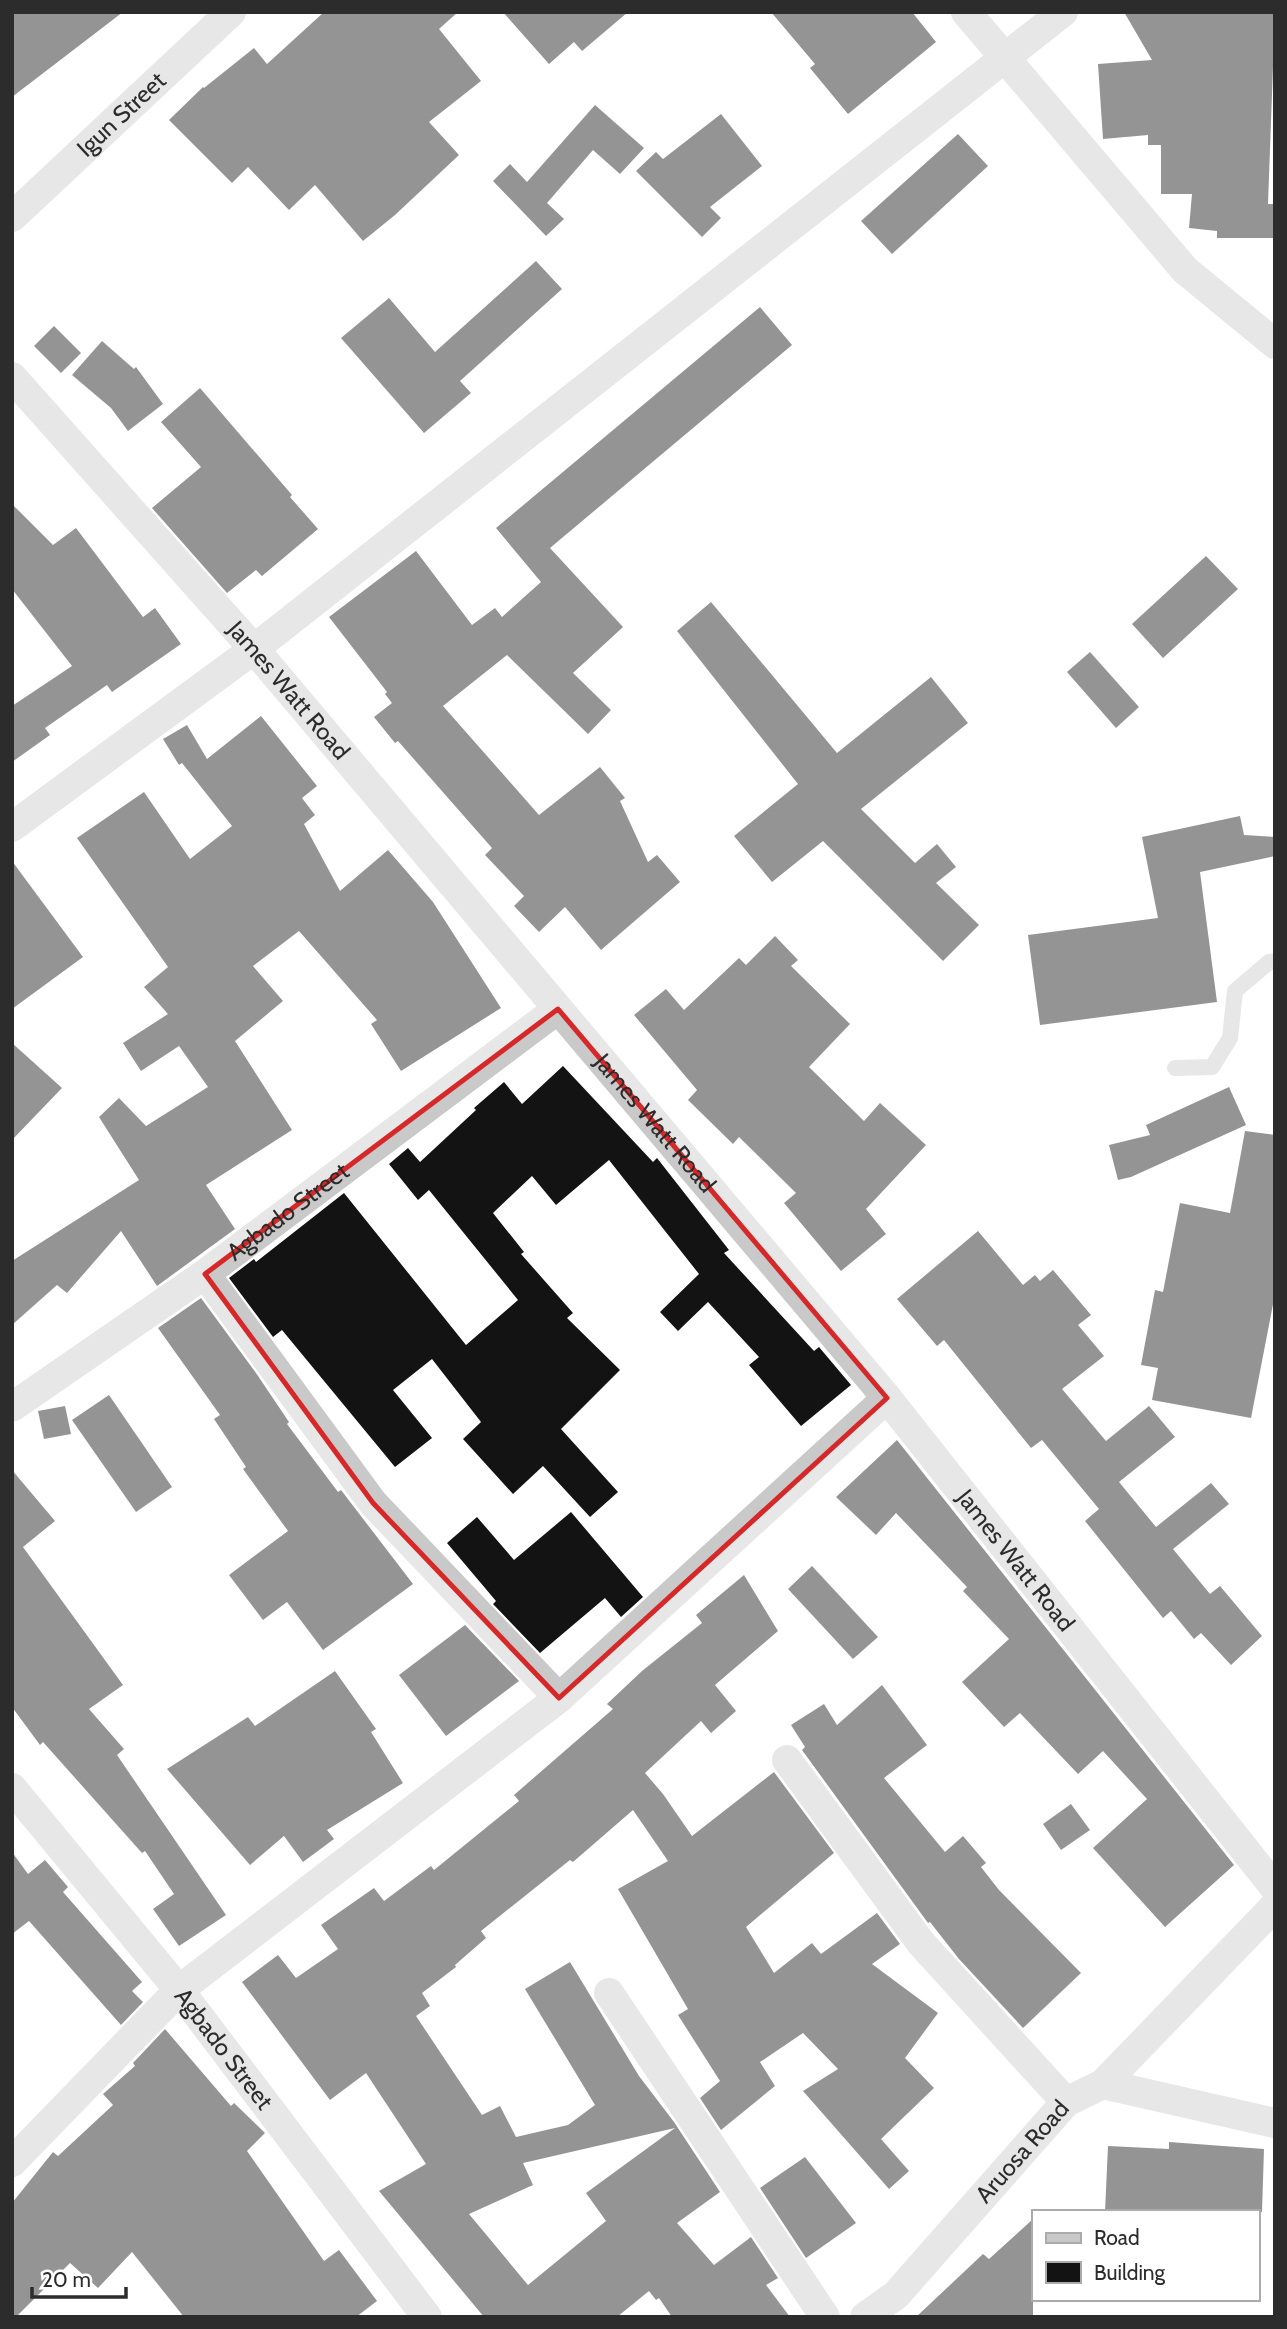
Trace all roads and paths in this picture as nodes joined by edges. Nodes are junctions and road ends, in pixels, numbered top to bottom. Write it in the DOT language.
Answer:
graph roads {
  1 [pos="231,12"];
  2 [pos="966,12"];
  3 [pos="1063,12"];
  4 [pos="1003,58"];
  5 [pos="12,217"];
  6 [pos="1275,344"];
  7 [pos="12,377"];
  8 [pos="254,649"];
  9 [pos="12,827"];
  10 [pos="1275,961"];
  11 [pos="558,1009"];
  12 [pos="1175,1068"];
  13 [pos="205,1274"];
  14 [pos="887,1398"];
  15 [pos="12,1407"];
  16 [pos="559,1698"];
  17 [pos="787,1760"];
  18 [pos="12,1788"];
  19 [pos="1275,1888"];
  20 [pos="1275,1906"];
  21 [pos="179,1990"];
  22 [pos="609,1993"];
  23 [pos="1103,2084"];
  24 [pos="1066,2102"];
  25 [pos="1275,2123"];
  26 [pos="12,2162"];
  27 [pos="427,2317"];
  28 [pos="825,2317"];
  29 [pos="865,2317"];
  1 -- 5 [label="street, Igun Street"];
  2 -- 4 [label="street"];
  3 -- 4 [label="street"];
  4 -- 6 [label="street"];
  4 -- 8 [label="street"];
  7 -- 8 [label="street, James Watt Road"];
  8 -- 9 [label="street"];
  8 -- 11 [label="street, James Watt Road"];
  10 -- 12 [label="lane"];
  11 -- 13 [label="street, Agbado Street"];
  11 -- 14 [label="street, James Watt Road"];
  13 -- 15 [label="street, Agbado Street"];
  13 -- 16 [label="street"];
  14 -- 16 [label="street"];
  14 -- 19 [label="street, James Watt Road"];
  16 -- 21 [label="street"];
  17 -- 24 [label="street"];
  18 -- 21 [label="street, Agbado Street"];
  20 -- 23 [label="street, Aruosa Road"];
  21 -- 26 [label="street"];
  21 -- 27 [label="street, Agbado Street"];
  22 -- 28 [label="street"];
  23 -- 24 [label="street, Aruosa Road"];
  23 -- 25 [label="street"];
  24 -- 29 [label="street, Aruosa Road"];
}
